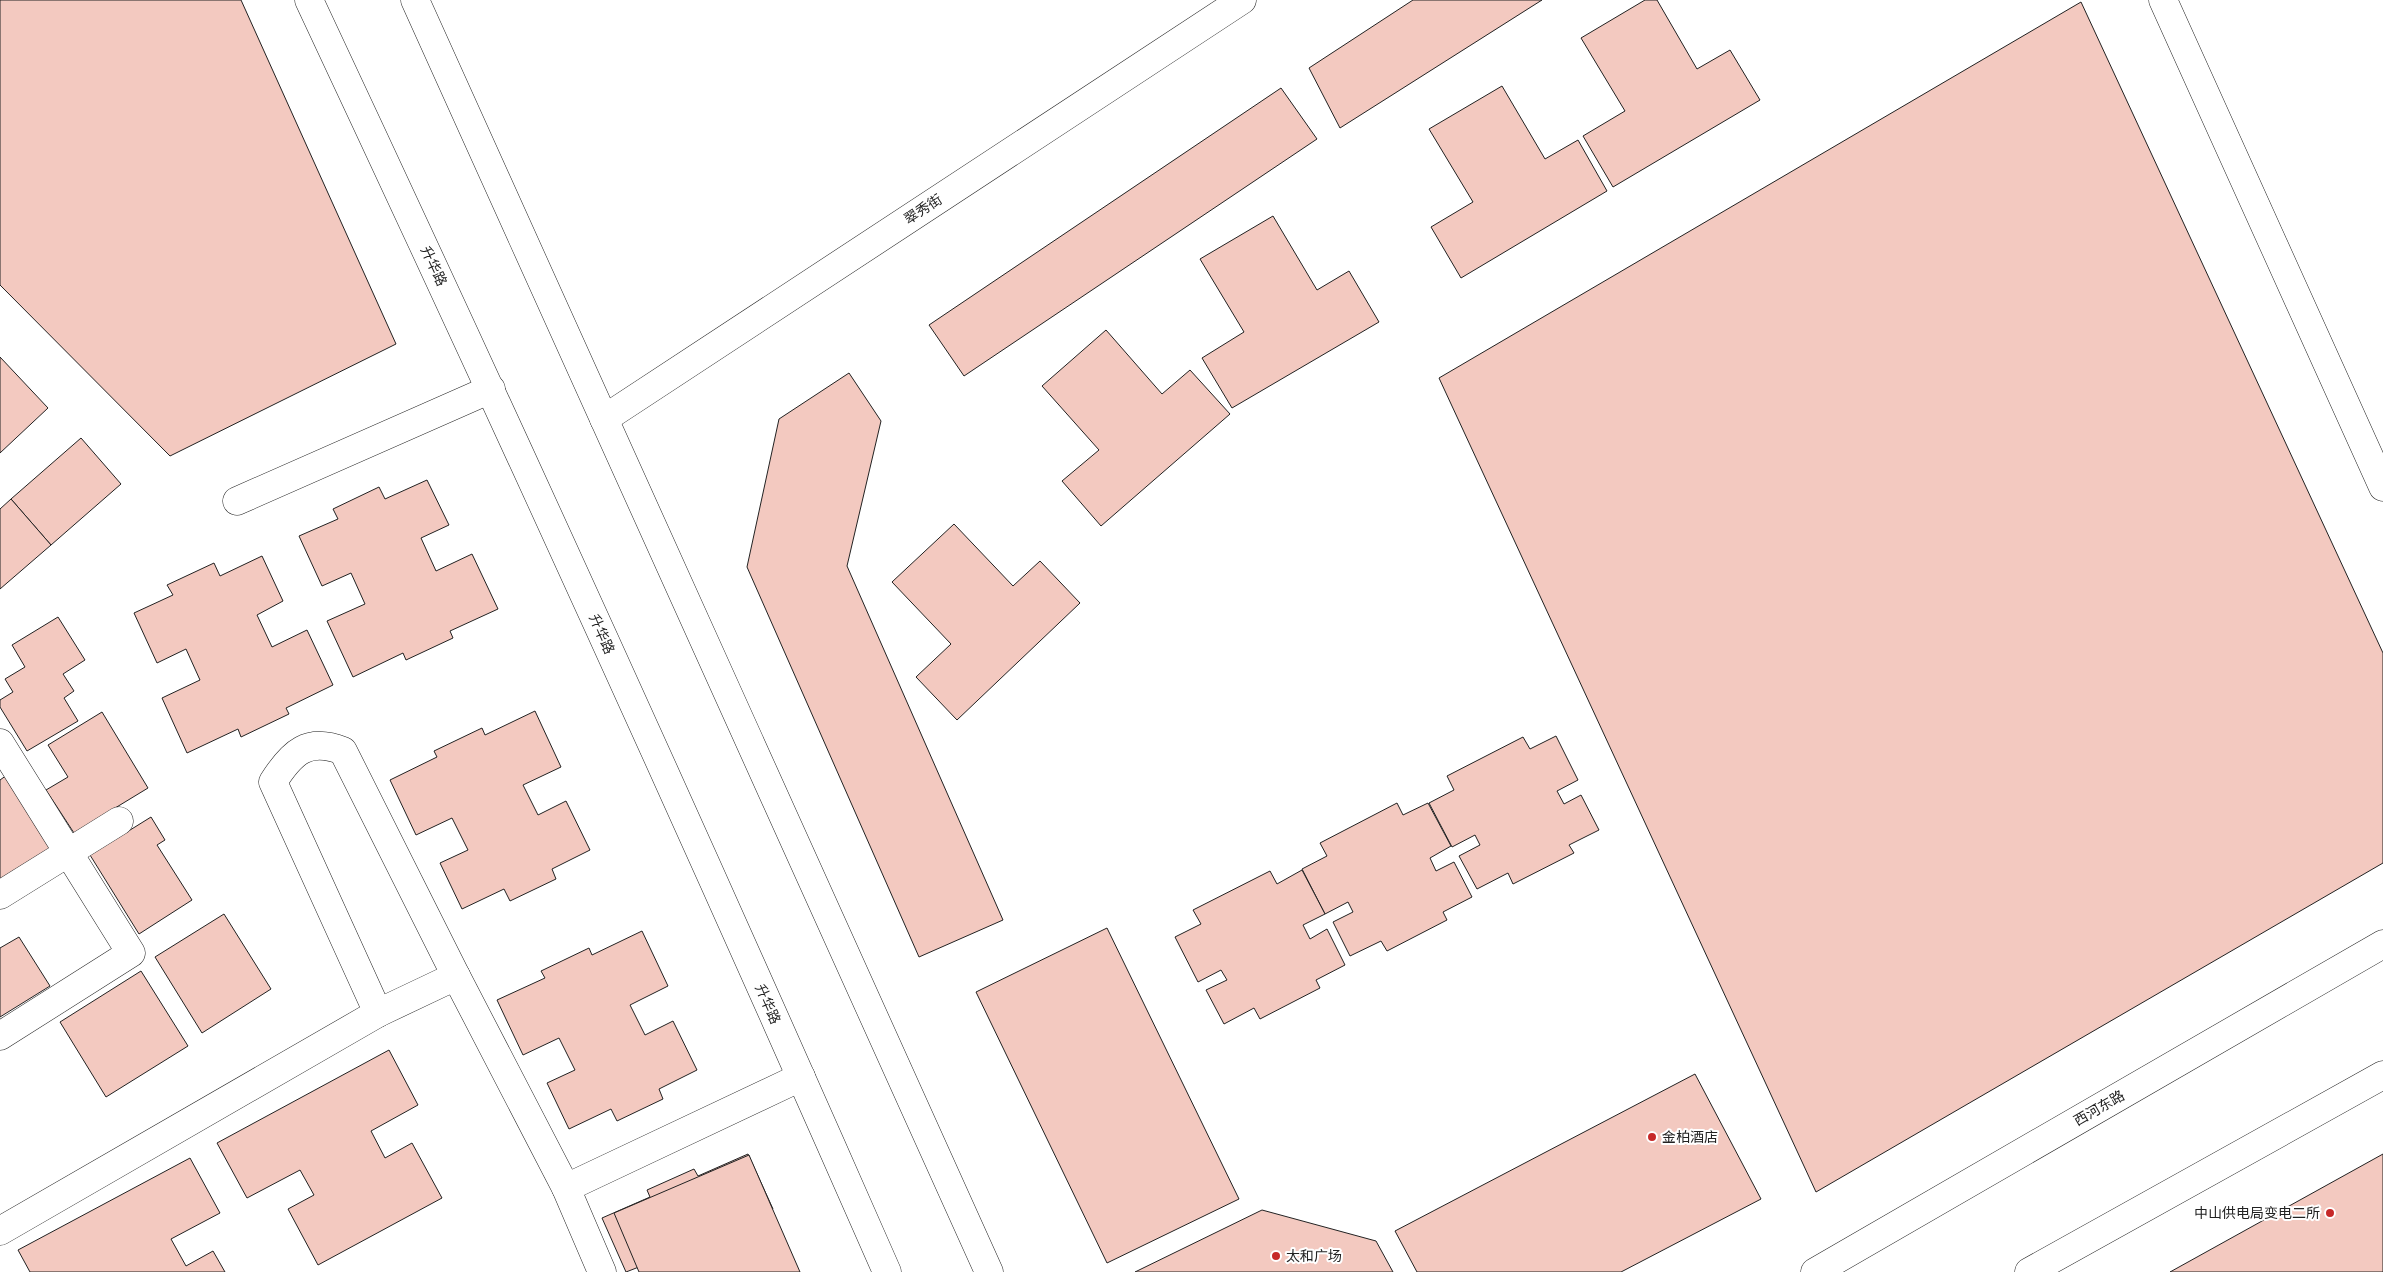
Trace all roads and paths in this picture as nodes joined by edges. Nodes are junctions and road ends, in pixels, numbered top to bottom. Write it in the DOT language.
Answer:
graph roads {
  1 [pos="309,0"];
  2 [pos="415,0"];
  3 [pos="1242,0"];
  4 [pos="2163,0"];
  5 [pos="491,389"];
  6 [pos="604,419"];
  7 [pos="2383,487"];
  8 [pos="237,501"];
  9 [pos="3,756"];
  10 [pos="119,821"];
  11 [pos="68,852"];
  12 [pos="0,895"];
  13 [pos="2383,944"];
  14 [pos="456,976"];
  15 [pos="378,1013"];
  16 [pos="0,1036"];
  17 [pos="2383,1075"];
  18 [pos="801,1077"];
  19 [pos="566,1188"];
  20 [pos="0,1232"];
  21 [pos="602,1272"];
  22 [pos="887,1272"];
  23 [pos="990,1272"];
  24 [pos="1815,1272"];
  25 [pos="2029,1272"];
  1 -- 5 [label="street, 升华路"];
  2 -- 6 [label="street"];
  3 -- 6 [label="street, 翠秀街"];
  4 -- 7 [label="street"];
  5 -- 8 [label="street"];
  5 -- 18 [label="street, 升华路"];
  6 -- 23 [label="street"];
  9 -- 11 [label="street"];
  10 -- 11 [label="street"];
  11 -- 12 [label="street"];
  11 -- 16 [label="street"];
  13 -- 24 [label="street, 西河东路"];
  14 -- 15 [label="street"];
  14 -- 15 [label="street"];
  14 -- 19 [label="street"];
  15 -- 20 [label="street"];
  17 -- 25 [label="street"];
  18 -- 19 [label="street"];
  18 -- 22 [label="street, 升华路"];
  19 -- 21 [label="street"];
}
